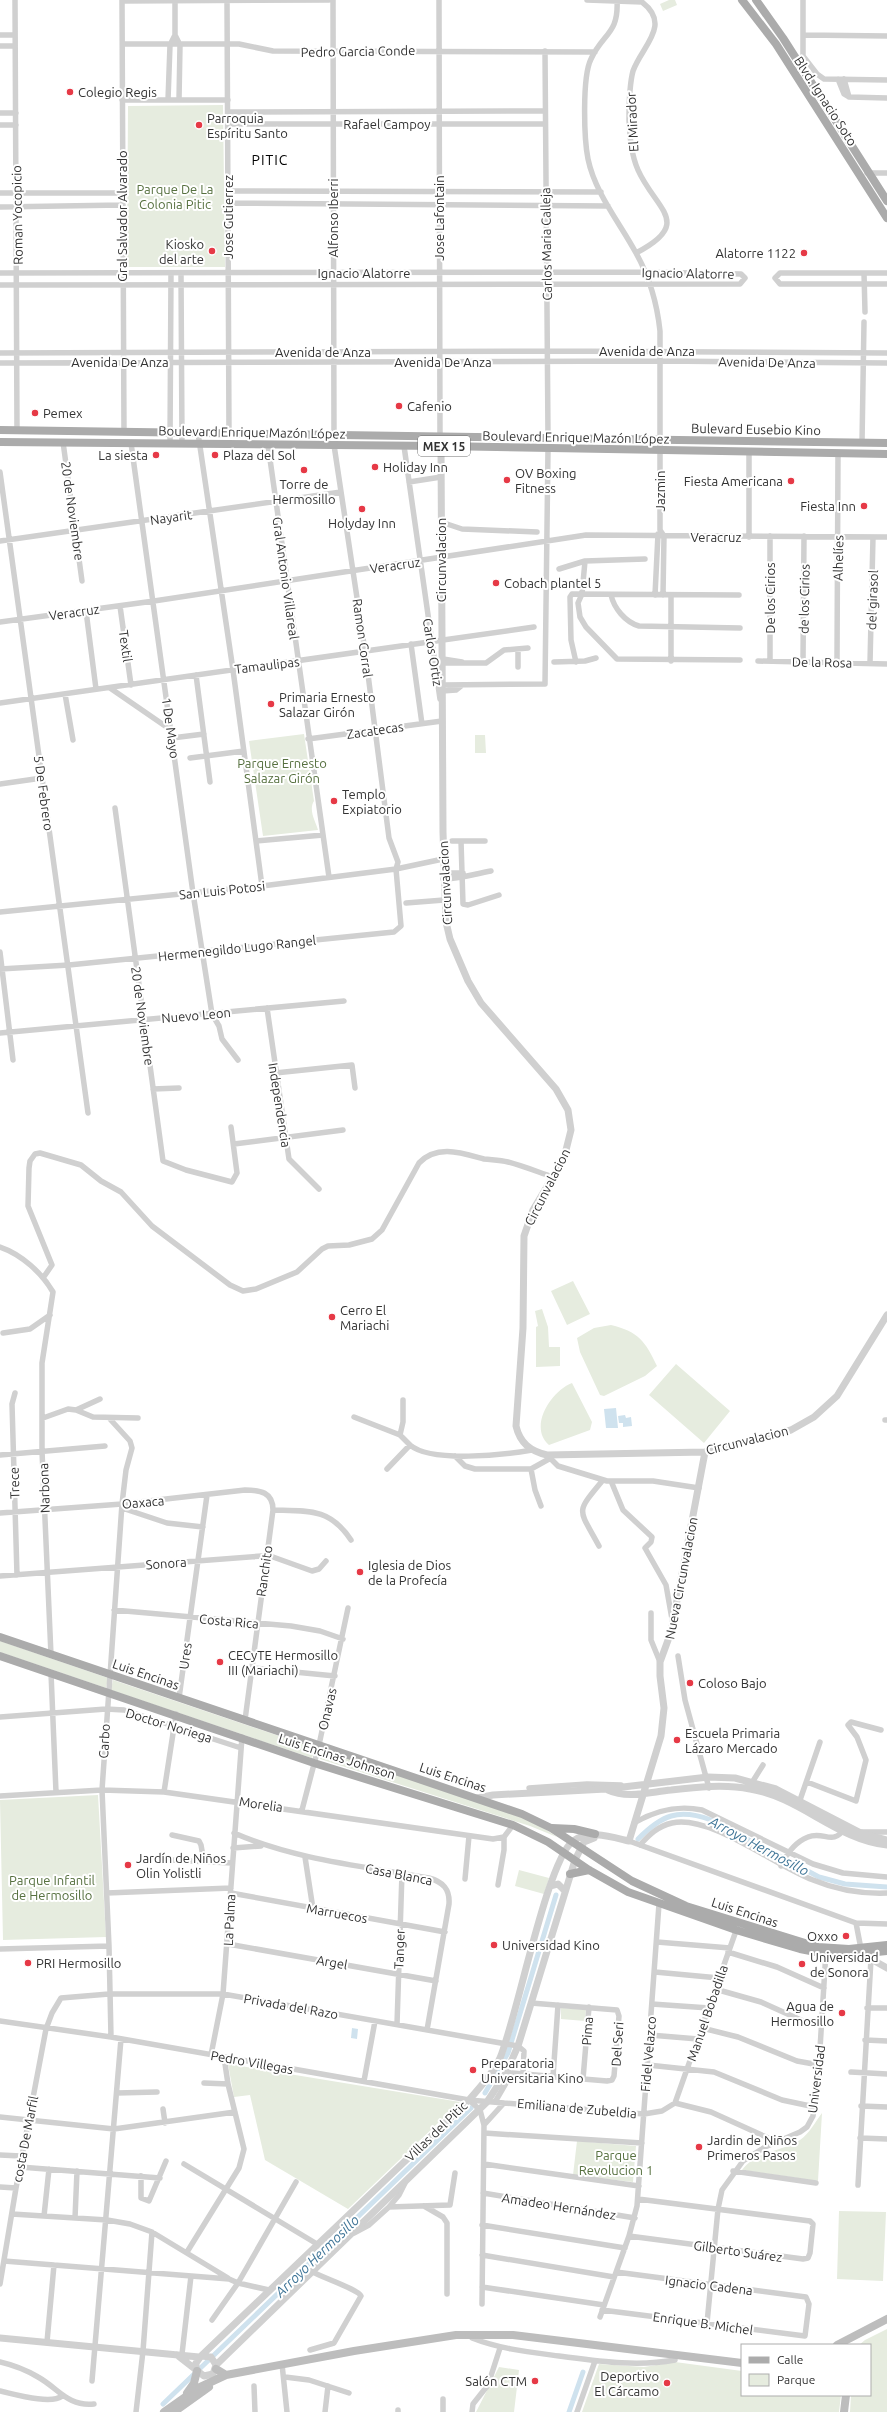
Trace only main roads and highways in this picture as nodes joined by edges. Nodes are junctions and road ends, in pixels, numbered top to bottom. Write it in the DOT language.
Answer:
graph roads {
  1 [pos="742,0"];
  2 [pos="756,0"];
  3 [pos="887,201"];
  4 [pos="887,218"];
  5 [pos="0,430"];
  6 [pos="0,442"];
  7 [pos="887,443"];
  8 [pos="887,454"];
  9 [pos="0,1638"];
  10 [pos="0,1656"];
  11 [pos="551,1828"];
  12 [pos="598,1835"];
  13 [pos="588,1870"];
  14 [pos="618,1873"];
  15 [pos="570,1874"];
  16 [pos="612,1884"];
  17 [pos="737,1927"];
  18 [pos="887,1945"];
  19 [pos="887,1951"];
  20 [pos="865,1954"];
  21 [pos="887,2319"];
  22 [pos="887,2325"];
  23 [pos="846,2344"];
  24 [pos="741,2363"];
  25 [pos="741,2367"];
  26 [pos="284,2370"];
  27 [pos="197,2373"];
  28 [pos="213,2373"];
  29 [pos="846,2396"];
  30 [pos="182,2398"];
  31 [pos="164,2412"];
  32 [pos="174,2412"];
  33 [pos="844,2412"];
  1 -- 4 [label="main road, Blvd. Ignacio Soto"];
  2 -- 3 [label="main road, Blvd. Ignacio Soto"];
  5 -- 7 [label="main road, Bulevard Eusebio Kino / MEX 15"];
  6 -- 8 [label="main road, Boulevard Enrique Mazón López / MEX 15"];
  9 -- 11 [label="main road, Luis Encinas"];
  10 -- 13 [label="main road, Luis Encinas Johnson"];
  11 -- 12 [label="main road"];
  11 -- 14 [label="main road, Luis Encinas"];
  13 -- 15 [label="main road"];
  13 -- 16 [label="main road, Luis Encinas Johnson"];
  14 -- 16 [label="main road"];
  14 -- 17 [label="main road, Luis Encinas"];
  16 -- 17 [label="main road, Luis Encinas Johnson"];
  17 -- 20 [label="main road, Luis Encinas Johnson"];
  18 -- 20 [label="main road"];
  19 -- 20 [label="main road, Luis Encinas Johnson"];
  21 -- 23 [label="main road"];
  22 -- 23 [label="main road"];
  24 -- 26 [label="main road"];
  25 -- 26 [label="main road"];
  26 -- 28 [label="main road"];
  26 -- 28 [label="main road"];
  27 -- 30 [label="main road"];
  28 -- 30 [label="main road"];
  28 -- 32 [label="main road"];
  29 -- 33 [label="main road"];
  30 -- 31 [label="main road"];
}
